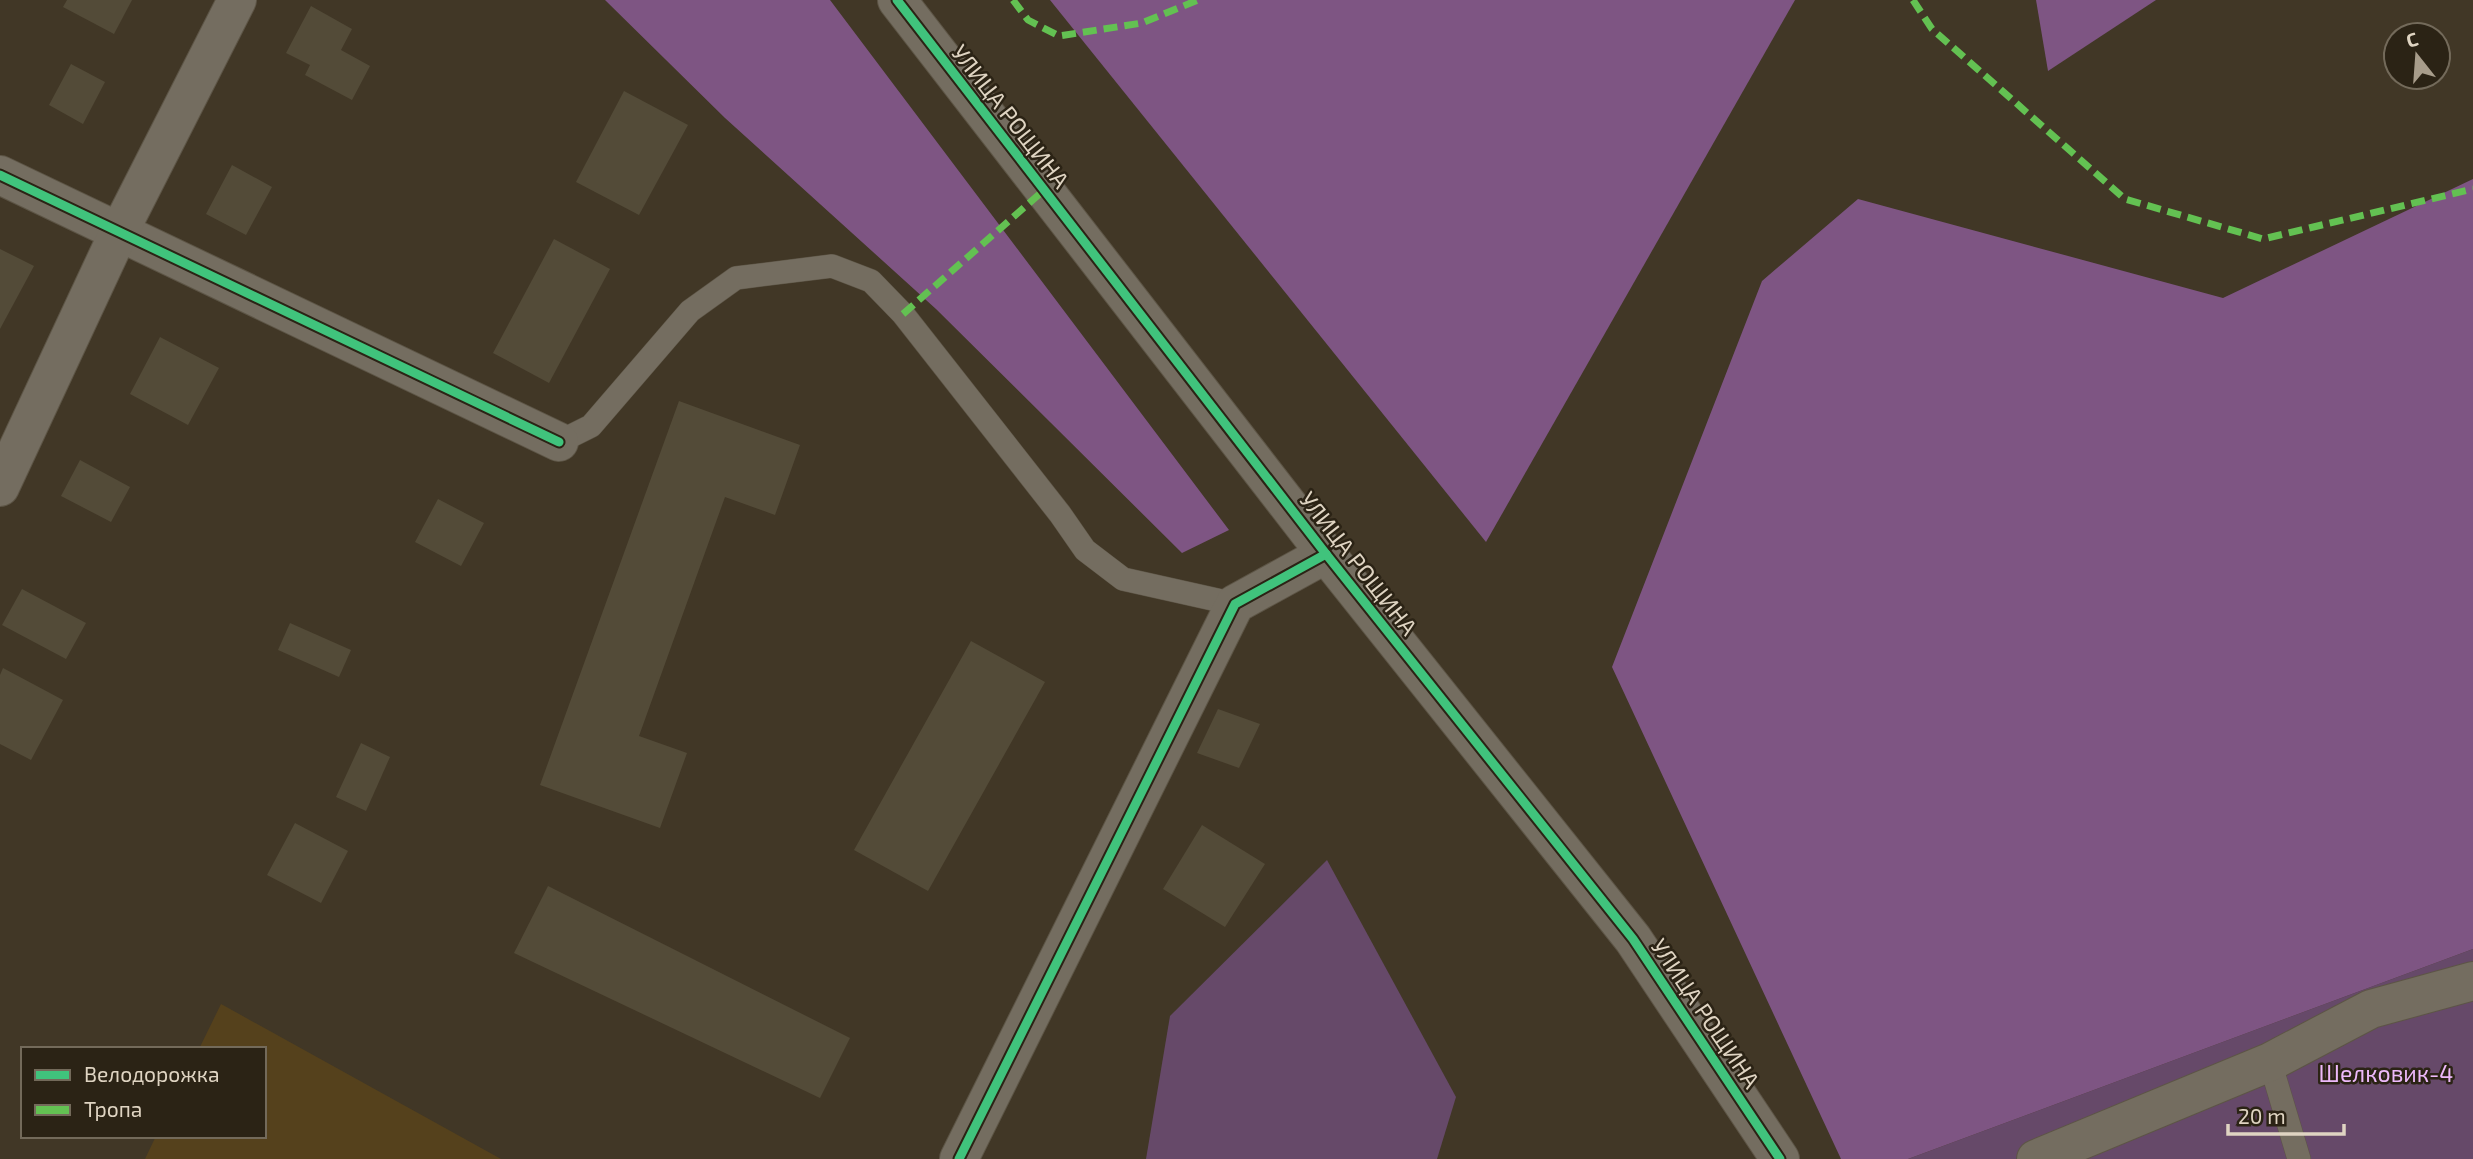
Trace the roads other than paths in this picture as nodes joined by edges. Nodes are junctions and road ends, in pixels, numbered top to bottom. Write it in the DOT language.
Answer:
graph roads {
  1 [pos="237,0"];
  2 [pos="897,0"];
  3 [pos="0,175"];
  4 [pos="119,232"];
  5 [pos="559,442"];
  6 [pos="0,487"];
  7 [pos="1326,554"];
  8 [pos="1235,604"];
  9 [pos="2473,981"];
  10 [pos="2270,1062"];
  11 [pos="959,1159"];
  12 [pos="1780,1159"];
  13 [pos="2036,1159"];
  14 [pos="2299,1159"];
  1 -- 4 [label="street"];
  2 -- 7 [label="street, УЛИЦА РОЩИНА"];
  3 -- 4 [label="street"];
  4 -- 5 [label="street"];
  4 -- 6 [label="street"];
  5 -- 8 [label="lane"];
  7 -- 8 [label="street"];
  7 -- 12 [label="street, УЛИЦА РОЩИНА"];
  8 -- 11 [label="street"];
  9 -- 10 [label="street"];
  10 -- 13 [label="street"];
  10 -- 14 [label="lane"];
}
